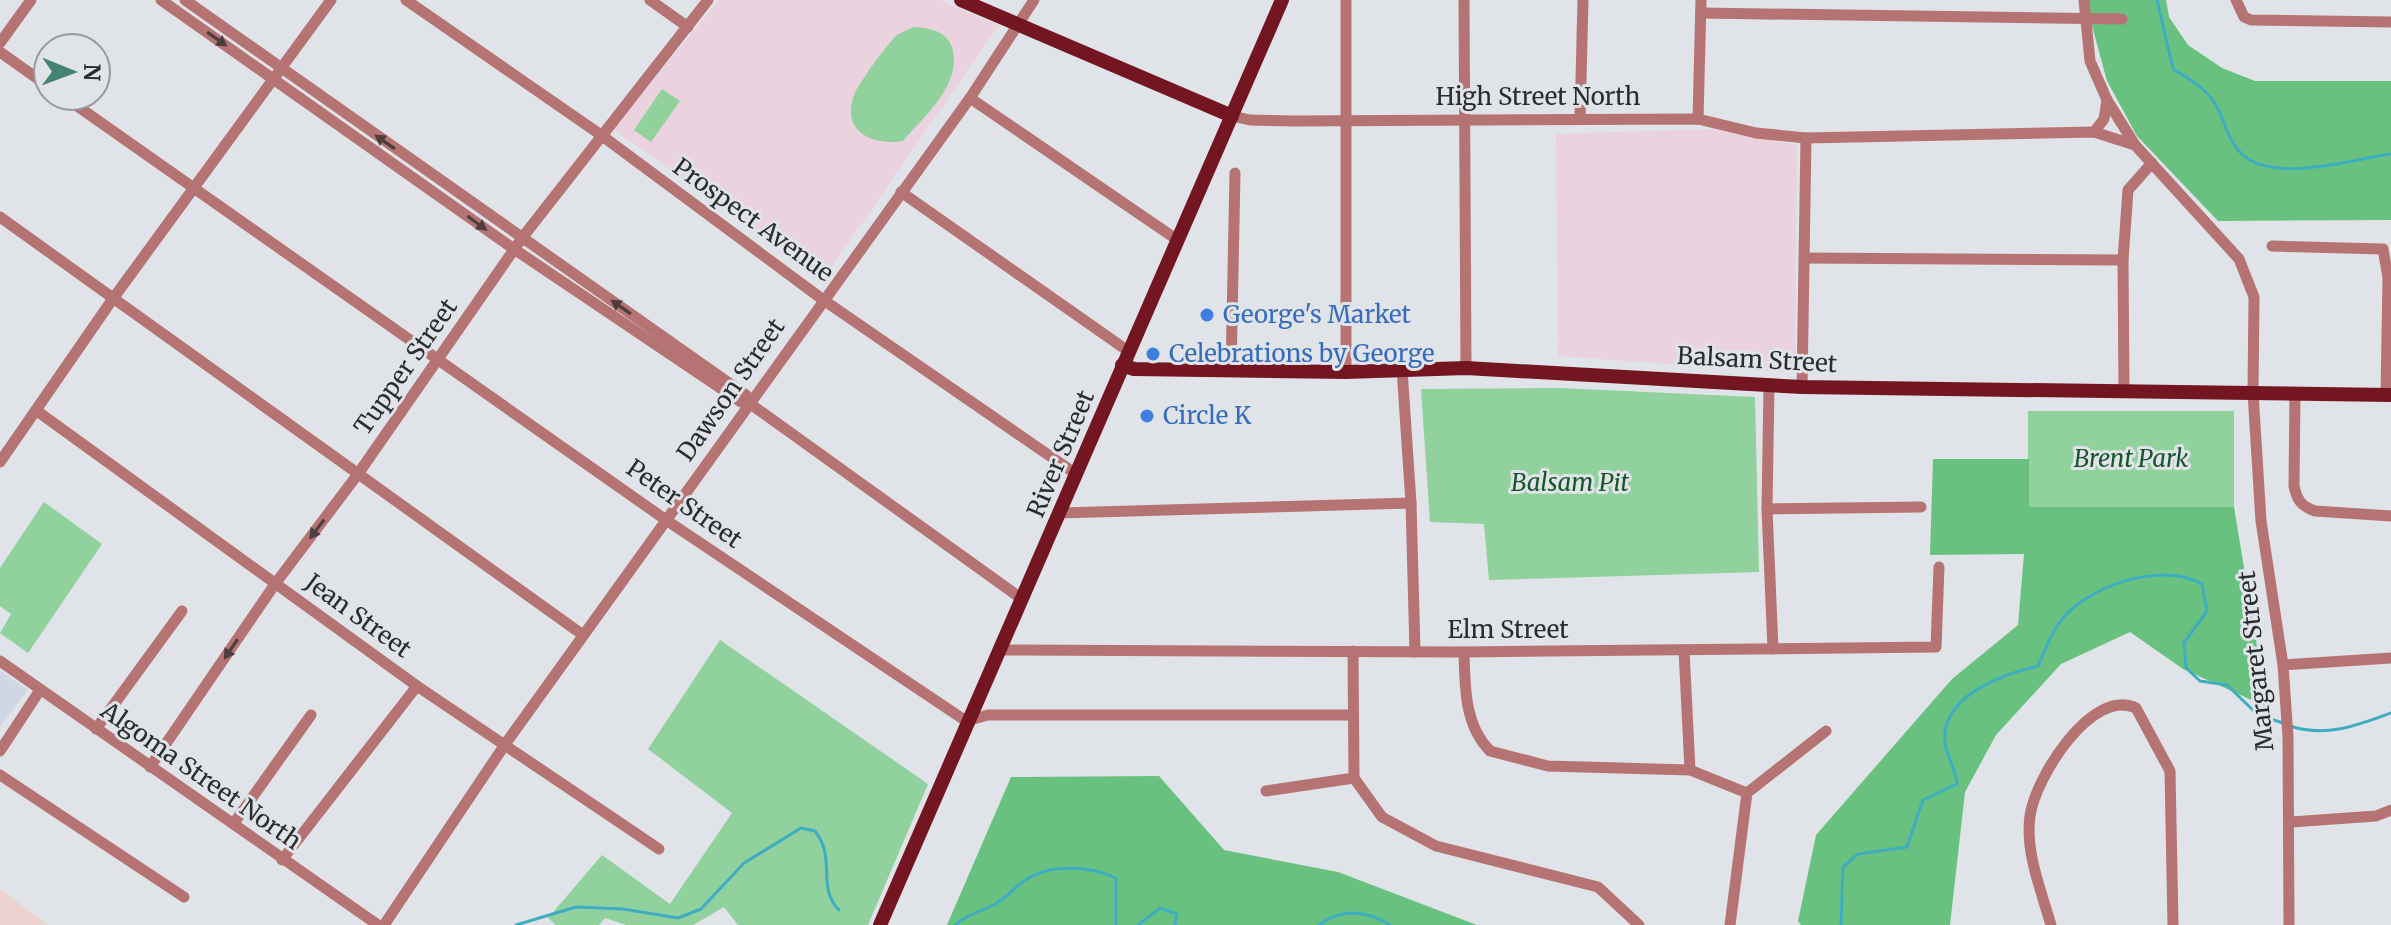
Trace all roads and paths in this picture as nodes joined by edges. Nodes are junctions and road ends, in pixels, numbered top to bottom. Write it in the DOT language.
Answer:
graph roads {
  1 [pos="31,0"];
  2 [pos="161,0"];
  3 [pos="185,0"];
  4 [pos="331,0"];
  5 [pos="406,0"];
  6 [pos="650,0"];
  7 [pos="708,0"];
  8 [pos="961,0"];
  9 [pos="1034,0"];
  10 [pos="1282,0"];
  11 [pos="1346,0"];
  12 [pos="1464,0"];
  13 [pos="1583,0"];
  14 [pos="1701,0"];
  15 [pos="2084,0"];
  16 [pos="2236,0"];
  17 [pos="1701,13"];
  18 [pos="2086,16"];
  19 [pos="2122,19"];
  20 [pos="2391,22"];
  21 [pos="1019,26"];
  22 [pos="688,27"];
  23 [pos="0,43"];
  24 [pos="0,52"];
  25 [pos="281,67"];
  26 [pos="32,75"];
  27 [pos="273,79"];
  28 [pos="970,98"];
  29 [pos="2107,100"];
  30 [pos="86,112"];
  31 [pos="1232,116"];
  32 [pos="1463,119"];
  33 [pos="1580,119"];
  34 [pos="1698,119"];
  35 [pos="1344,121"];
  36 [pos="2094,132"];
  37 [pos="601,135"];
  38 [pos="1806,138"];
  39 [pos="2135,145"];
  40 [pos="2152,163"];
  41 [pos="1235,173"];
  42 [pos="195,189"];
  43 [pos="445,192"];
  44 [pos="901,192"];
  45 [pos="0,217"];
  46 [pos="522,238"];
  47 [pos="1176,239"];
  48 [pos="2272,246"];
  49 [pos="514,249"];
  50 [pos="1804,258"];
  51 [pos="2123,260"];
  52 [pos="2390,276"];
  53 [pos="822,299"];
  54 [pos="112,300"];
  55 [pos="439,358"];
  56 [pos="1125,358"];
  57 [pos="1466,368"];
  58 [pos="1402,369"];
  59 [pos="1231,371"];
  60 [pos="1346,372"];
  61 [pos="1769,385"];
  62 [pos="1802,387"];
  63 [pos="2124,391"];
  64 [pos="2253,393"];
  65 [pos="2295,394"];
  66 [pos="2388,395"];
  67 [pos="749,403"];
  68 [pos="37,411"];
  69 [pos="0,462"];
  70 [pos="358,474"];
  71 [pos="1076,474"];
  72 [pos="1411,503"];
  73 [pos="1921,507"];
  74 [pos="1767,509"];
  75 [pos="1060,513"];
  76 [pos="2391,516"];
  77 [pos="666,520"];
  78 [pos="1939,567"];
  79 [pos="275,584"];
  80 [pos="1022,599"];
  81 [pos="182,611"];
  82 [pos="583,635"];
  83 [pos="1773,649"];
  84 [pos="999,650"];
  85 [pos="1684,650"];
  86 [pos="1353,651"];
  87 [pos="1415,652"];
  88 [pos="1464,652"];
  89 [pos="2391,658"];
  90 [pos="0,661"];
  91 [pos="2283,665"];
  92 [pos="417,686"];
  93 [pos="40,690"];
  94 [pos="311,715"];
  95 [pos="1353,715"];
  96 [pos="966,721"];
  97 [pos="96,729"];
  98 [pos="1826,731"];
  99 [pos="506,743"];
  100 [pos="0,751"];
  101 [pos="150,767"];
  102 [pos="1690,770"];
  103 [pos="0,775"];
  104 [pos="1354,778"];
  105 [pos="1266,791"];
  106 [pos="1747,793"];
  107 [pos="2391,810"];
  108 [pos="2291,822"];
  109 [pos="234,823"];
  110 [pos="659,849"];
  111 [pos="282,860"];
  112 [pos="184,897"];
  113 [pos="381,925"];
  114 [pos="880,925"];
  115 [pos="1639,925"];
  116 [pos="1730,925"];
  117 [pos="2051,925"];
  118 [pos="2173,925"];
  119 [pos="2289,925"];
  1 -- 23 [label="street"];
  2 -- 27 [label="street, one-way"];
  3 -- 25 [label="street"];
  4 -- 25 [label="street"];
  5 -- 37 [label="street, Prospect Avenue"];
  6 -- 22 [label="street"];
  7 -- 22 [label="street, Tupper Street"];
  8 -- 21 [label="main road, High Street North"];
  9 -- 21 [label="street, Dawson Street"];
  10 -- 31 [label="main road, River Street"];
  11 -- 35 [label="street"];
  12 -- 32 [label="street"];
  13 -- 33 [label="street"];
  14 -- 17 [label="street"];
  15 -- 18 [label="street"];
  16 -- 20 [label="street"];
  17 -- 18 [label="street"];
  17 -- 34 [label="street"];
  18 -- 19 [label="street"];
  18 -- 29 [label="street"];
  21 -- 28 [label="street, Dawson Street"];
  21 -- 31 [label="main road, High Street North"];
  22 -- 37 [label="street, Tupper Street"];
  24 -- 26 [label="street"];
  25 -- 27 [label="street"];
  43 -- 25 [label="street, one-way"];
  27 -- 42 [label="street"];
  27 -- 43 [label="street"];
  28 -- 44 [label="street, Dawson Street"];
  28 -- 47 [label="street"];
  29 -- 36 [label="street"];
  29 -- 39 [label="street"];
  30 -- 42 [label="street, Peter Street"];
  31 -- 35 [label="street, High Street North"];
  31 -- 47 [label="main road, River Street"];
  32 -- 33 [label="street, High Street North"];
  32 -- 35 [label="street, High Street North"];
  32 -- 57 [label="street"];
  33 -- 34 [label="street, High Street North"];
  34 -- 38 [label="street, High Street North"];
  35 -- 60 [label="street"];
  36 -- 38 [label="street, High Street North"];
  36 -- 39 [label="street, High Street North"];
  37 -- 46 [label="street, Tupper Street"];
  37 -- 53 [label="street, Prospect Avenue"];
  38 -- 50 [label="street"];
  39 -- 40 [label="street"];
  40 -- 51 [label="street"];
  40 -- 64 [label="street, Margaret Street"];
  41 -- 59 [label="street"];
  42 -- 54 [label="street"];
  42 -- 55 [label="street, Peter Street"];
  43 -- 46 [label="street"];
  43 -- 49 [label="street, one-way"];
  44 -- 53 [label="street, Dawson Street"];
  44 -- 56 [label="street"];
  45 -- 54 [label="street"];
  46 -- 49 [label="street, Tupper Street"];
  67 -- 46 [label="street, one-way"];
  47 -- 56 [label="main road, River Street"];
  48 -- 52 [label="street"];
  49 -- 55 [label="street, Tupper Street"];
  49 -- 67 [label="street"];
  50 -- 51 [label="street"];
  50 -- 62 [label="street"];
  51 -- 63 [label="street"];
  52 -- 66 [label="street"];
  53 -- 67 [label="street, Dawson Street"];
  53 -- 71 [label="street, Prospect Avenue"];
  54 -- 68 [label="street"];
  54 -- 70 [label="street"];
  55 -- 70 [label="street, Tupper Street"];
  55 -- 77 [label="street, Peter Street"];
  56 -- 59 [label="main road, Balsam Street"];
  56 -- 71 [label="main road, River Street"];
  57 -- 58 [label="main road, Balsam Street"];
  57 -- 61 [label="main road, Balsam Street"];
  58 -- 60 [label="main road, Balsam Street"];
  58 -- 72 [label="street"];
  59 -- 60 [label="main road, Balsam Street"];
  61 -- 62 [label="main road, Balsam Street"];
  61 -- 74 [label="street"];
  62 -- 63 [label="main road, Balsam Street"];
  63 -- 64 [label="main road, Balsam Street"];
  64 -- 65 [label="main road, Balsam Street"];
  64 -- 91 [label="street, Margaret Street"];
  65 -- 66 [label="main road, Balsam Street"];
  65 -- 76 [label="street"];
  67 -- 77 [label="street, Dawson Street"];
  67 -- 80 [label="street"];
  68 -- 69 [label="street"];
  68 -- 79 [label="street, Jean Street"];
  70 -- 79 [label="street, Tupper Street, one-way"];
  70 -- 82 [label="street"];
  71 -- 75 [label="main road, River Street"];
  72 -- 75 [label="street"];
  72 -- 87 [label="street"];
  73 -- 74 [label="street"];
  74 -- 83 [label="street"];
  75 -- 80 [label="main road, River Street"];
  77 -- 82 [label="street, Dawson Street"];
  77 -- 96 [label="street, Peter Street"];
  78 -- 83 [label="street, Elm Street"];
  79 -- 92 [label="street, Jean Street"];
  79 -- 101 [label="street, Tupper Street, one-way"];
  80 -- 84 [label="main road, River Street"];
  81 -- 97 [label="street"];
  82 -- 99 [label="street, Dawson Street"];
  83 -- 85 [label="street, Elm Street"];
  84 -- 86 [label="street, Elm Street"];
  84 -- 96 [label="main road, River Street"];
  85 -- 88 [label="street, Elm Street"];
  85 -- 102 [label="street"];
  86 -- 87 [label="street, Elm Street"];
  86 -- 95 [label="street"];
  87 -- 88 [label="street, Elm Street"];
  88 -- 102 [label="street"];
  89 -- 91 [label="street"];
  90 -- 93 [label="street, Algoma Street North"];
  91 -- 108 [label="street, Margaret Street"];
  92 -- 99 [label="street, Jean Street"];
  92 -- 111 [label="street"];
  93 -- 97 [label="street, Algoma Street North"];
  93 -- 100 [label="street"];
  94 -- 109 [label="street"];
  95 -- 96 [label="street"];
  95 -- 104 [label="street"];
  96 -- 114 [label="main road, River Street"];
  97 -- 101 [label="street, Algoma Street North"];
  98 -- 106 [label="street"];
  99 -- 110 [label="street, Jean Street"];
  99 -- 113 [label="street, Dawson Street"];
  101 -- 109 [label="street, Algoma Street North"];
  102 -- 106 [label="street"];
  103 -- 112 [label="street"];
  104 -- 105 [label="street"];
  104 -- 115 [label="street"];
  106 -- 116 [label="street"];
  107 -- 108 [label="street"];
  108 -- 119 [label="street, Margaret Street"];
  109 -- 111 [label="street, Algoma Street North"];
  111 -- 113 [label="street, Algoma Street North"];
  117 -- 118 [label="street"];
}
